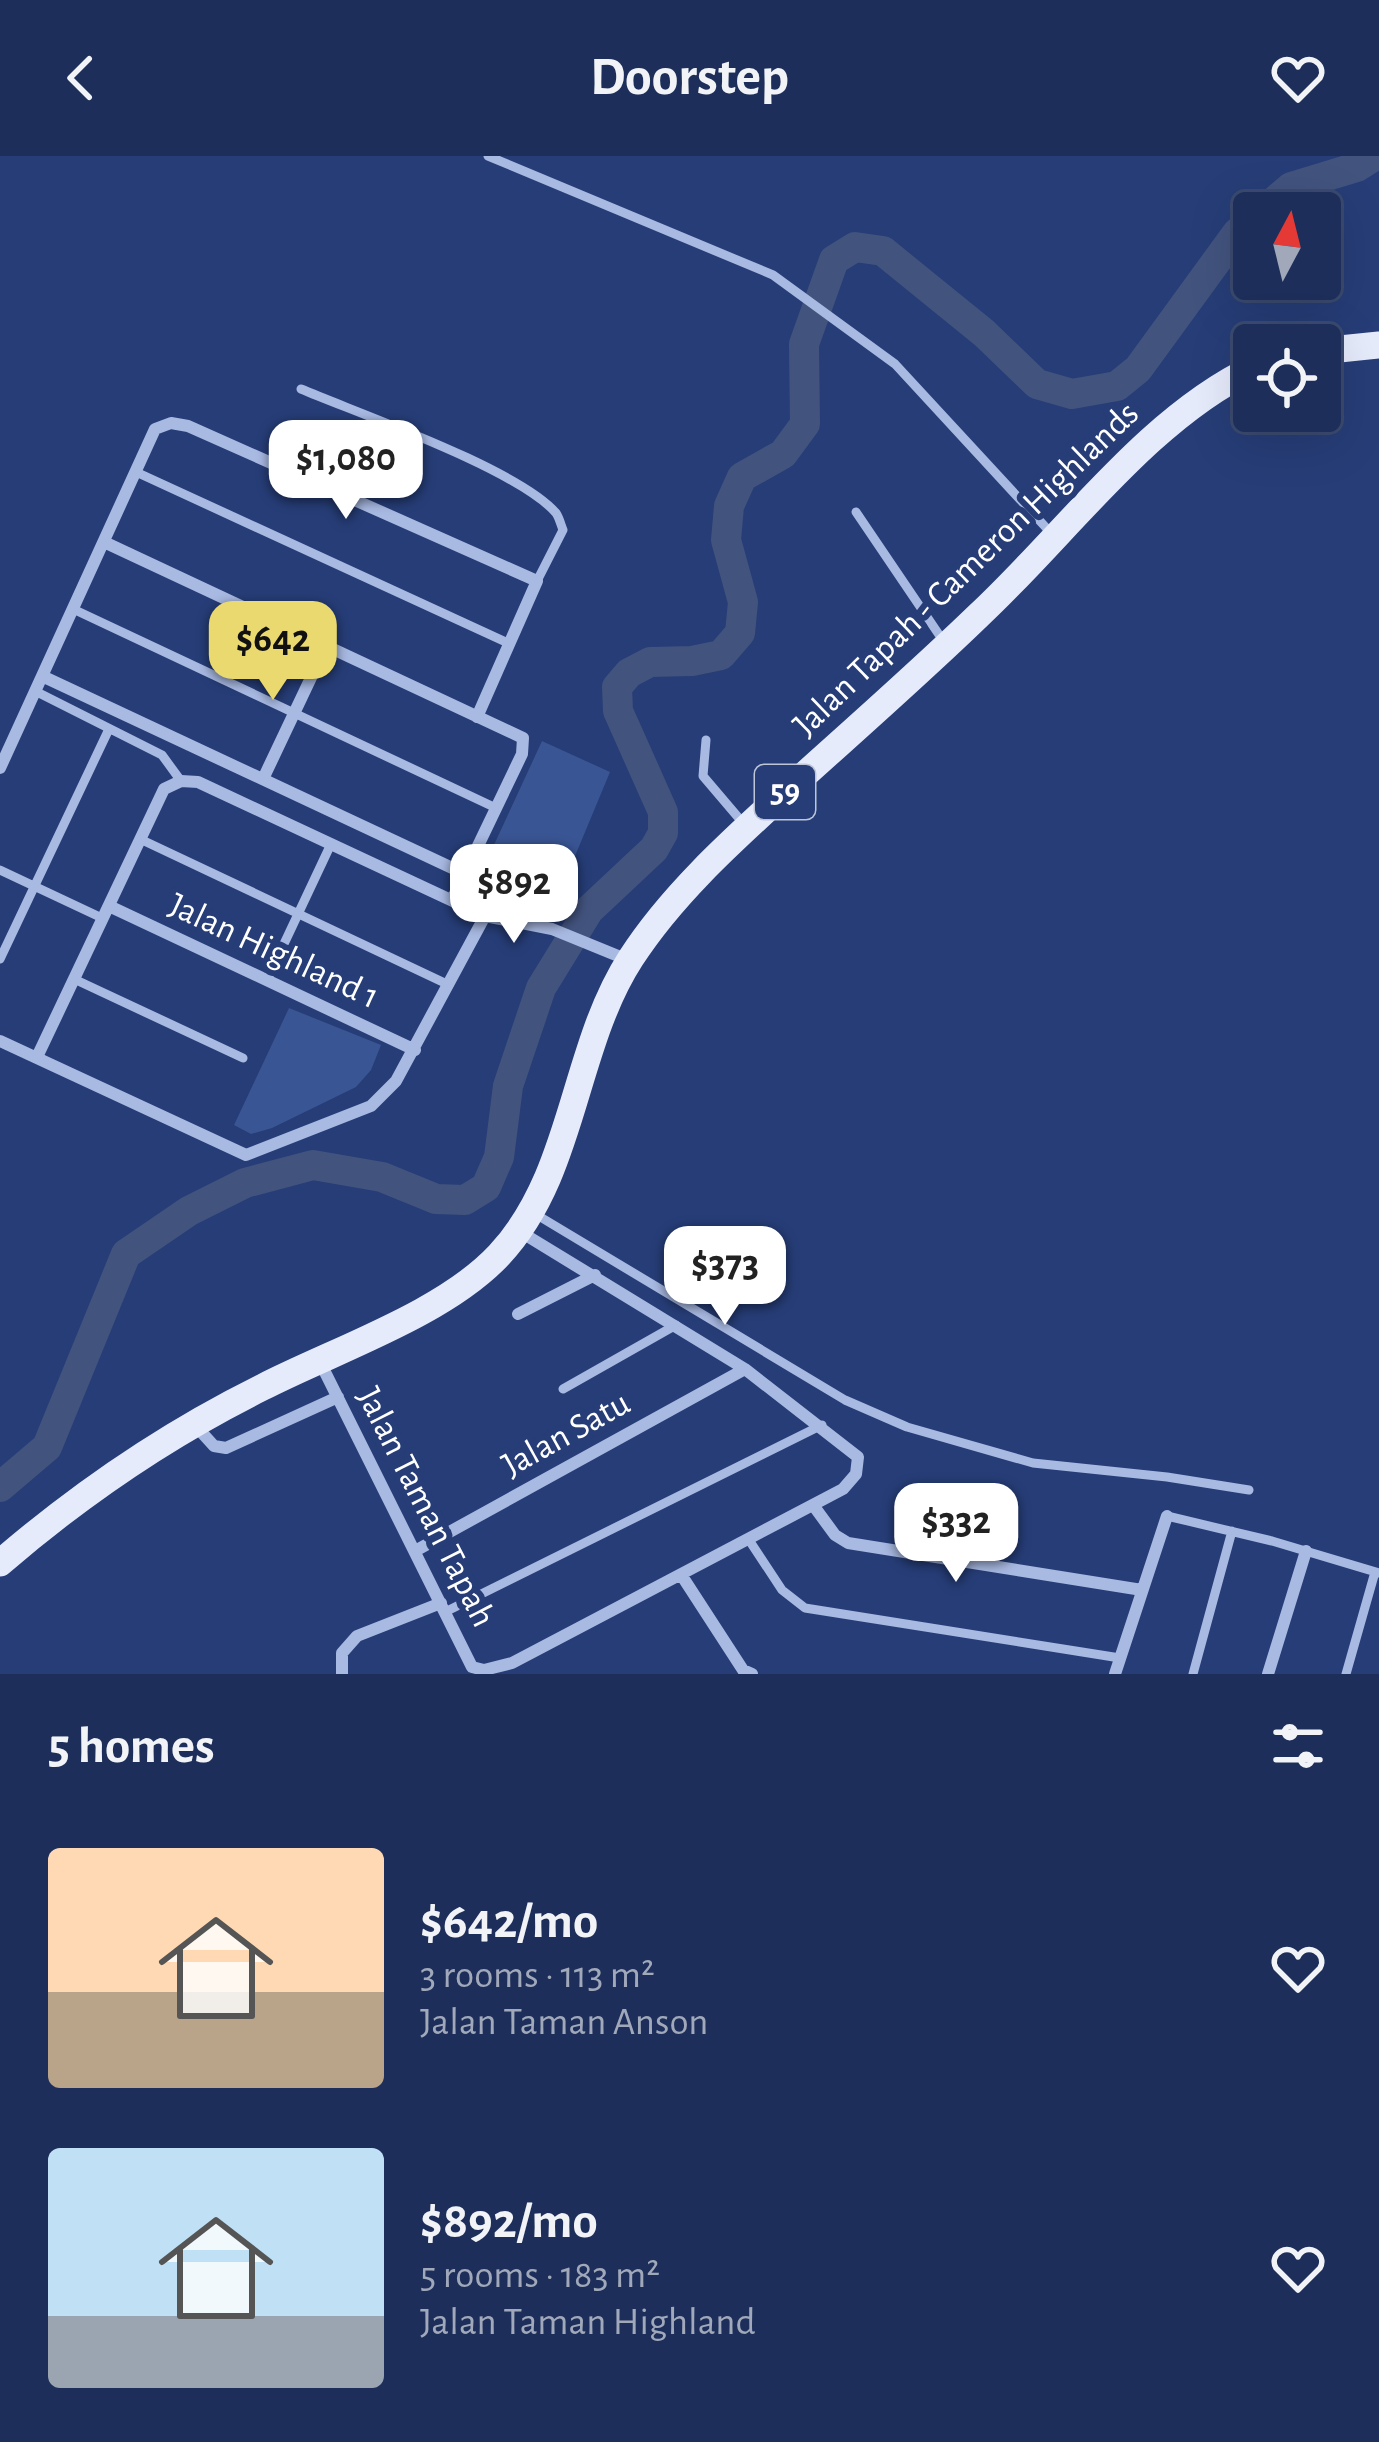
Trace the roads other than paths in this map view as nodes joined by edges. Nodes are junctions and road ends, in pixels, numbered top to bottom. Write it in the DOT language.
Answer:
graph roads {
  1 [pos="488,156"];
  2 [pos="1379,345"];
  3 [pos="1341,350"];
  4 [pos="1233,378"];
  5 [pos="301,389"];
  6 [pos="136,472"];
  7 [pos="856,512"];
  8 [pos="1056,539"];
  9 [pos="104,542"];
  10 [pos="538,580"];
  11 [pos="73,609"];
  12 [pos="510,644"];
  13 [pos="326,646"];
  14 [pos="947,646"];
  15 [pos="42,676"];
  16 [pos="35,691"];
  17 [pos="294,713"];
  18 [pos="477,717"];
  19 [pos="109,729"];
  20 [pos="706,740"];
  21 [pos="0,769"];
  22 [pos="263,779"];
  23 [pos="181,781"];
  24 [pos="496,808"];
  25 [pos="747,827"];
  26 [pos="140,839"];
  27 [pos="331,844"];
  28 [pos="0,870"];
  29 [pos="465,874"];
  30 [pos="34,886"];
  31 [pos="452,900"];
  32 [pos="106,912"];
  33 [pos="298,913"];
  34 [pos="485,916"];
  35 [pos="0,958"];
  36 [pos="629,961"];
  37 [pos="74,979"];
  38 [pos="267,980"];
  39 [pos="449,985"];
  40 [pos="0,1041"];
  41 [pos="415,1050"];
  42 [pos="37,1057"];
  43 [pos="243,1058"];
  44 [pos="525,1222"];
  45 [pos="595,1275"];
  46 [pos="518,1314"];
  47 [pos="676,1324"];
  48 [pos="318,1359"];
  49 [pos="745,1369"];
  50 [pos="563,1389"];
  51 [pos="338,1397"];
  52 [pos="194,1424"];
  53 [pos="822,1425"];
  54 [pos="1249,1490"];
  55 [pos="813,1505"];
  56 [pos="1167,1516"];
  57 [pos="1232,1531"];
  58 [pos="749,1540"];
  59 [pos="415,1551"];
  60 [pos="1306,1551"];
  61 [pos="0,1563"];
  62 [pos="1377,1573"];
  63 [pos="682,1576"];
  64 [pos="1142,1590"];
  65 [pos="443,1607"];
  66 [pos="1120,1658"];
  67 [pos="342,1674"];
  68 [pos="752,1674"];
  69 [pos="1115,1674"];
  70 [pos="1193,1674"];
  71 [pos="1268,1674"];
  72 [pos="1346,1674"];
  1 -- 8 [label="lane"];
  2 -- 3 [label="main road"];
  4 -- 8 [label="main road, Jalan Tapah - Cameron Highlands / 59"];
  5 -- 10 [label="lane"];
  6 -- 9 [label="street"];
  6 -- 10 [label="street"];
  6 -- 12 [label="lane"];
  7 -- 14 [label="lane"];
  8 -- 14 [label="main road, Jalan Tapah - Cameron Highlands / 59"];
  9 -- 11 [label="street"];
  9 -- 13 [label="street"];
  10 -- 12 [label="street"];
  11 -- 15 [label="street"];
  11 -- 17 [label="lane"];
  12 -- 18 [label="street"];
  13 -- 17 [label="street"];
  13 -- 18 [label="street"];
  14 -- 25 [label="main road, Jalan Tapah - Cameron Highlands / 59"];
  15 -- 16 [label="street"];
  15 -- 22 [label="street"];
  16 -- 19 [label="lane"];
  16 -- 21 [label="street"];
  17 -- 22 [label="street"];
  17 -- 24 [label="lane"];
  18 -- 24 [label="street"];
  19 -- 23 [label="lane"];
  19 -- 30 [label="lane"];
  20 -- 25 [label="lane"];
  22 -- 29 [label="street"];
  23 -- 26 [label="street"];
  23 -- 27 [label="street"];
  24 -- 29 [label="street"];
  25 -- 36 [label="main road, Jalan Tapah - Cameron Highlands / 59"];
  26 -- 32 [label="street"];
  26 -- 33 [label="lane"];
  27 -- 31 [label="street"];
  27 -- 33 [label="lane"];
  28 -- 30 [label="lane"];
  29 -- 31 [label="street"];
  30 -- 32 [label="lane"];
  30 -- 35 [label="lane"];
  31 -- 34 [label="street"];
  32 -- 37 [label="street"];
  32 -- 38 [label="street, Jalan Highland 1"];
  33 -- 38 [label="lane"];
  33 -- 39 [label="lane"];
  34 -- 36 [label="street"];
  34 -- 39 [label="street"];
  36 -- 44 [label="main road, Jalan Tapah - Cameron Highlands / 59"];
  37 -- 42 [label="street"];
  37 -- 43 [label="lane"];
  38 -- 41 [label="street, Jalan Highland 1"];
  39 -- 41 [label="street"];
  40 -- 42 [label="street"];
  41 -- 42 [label="street"];
  44 -- 45 [label="street"];
  44 -- 48 [label="main road, Jalan Tapah - Cameron Highlands / 59"];
  44 -- 54 [label="lane"];
  45 -- 46 [label="street"];
  45 -- 47 [label="street"];
  47 -- 49 [label="street"];
  47 -- 50 [label="lane"];
  48 -- 51 [label="street, Jalan Taman Tapah"];
  48 -- 52 [label="main road, Jalan Tapah - Cameron Highlands / 59"];
  49 -- 53 [label="street"];
  49 -- 59 [label="street, Jalan Satu"];
  51 -- 52 [label="street"];
  51 -- 59 [label="street, Jalan Taman Tapah"];
  52 -- 61 [label="main road, Jalan Tapah - Cameron Highlands / 59"];
  53 -- 55 [label="street, Jalan Taman Tapah"];
  53 -- 65 [label="lane"];
  55 -- 58 [label="street, Jalan Taman Tapah"];
  55 -- 64 [label="street"];
  56 -- 57 [label="lane"];
  56 -- 64 [label="street"];
  57 -- 60 [label="lane"];
  57 -- 70 [label="lane"];
  58 -- 63 [label="street, Jalan Taman Tapah"];
  58 -- 66 [label="lane"];
  59 -- 65 [label="street, Jalan Taman Tapah"];
  60 -- 62 [label="lane"];
  60 -- 71 [label="street"];
  62 -- 72 [label="lane"];
  63 -- 65 [label="street, Jalan Taman Tapah"];
  63 -- 68 [label="street"];
  64 -- 66 [label="street"];
  65 -- 67 [label="street"];
  66 -- 69 [label="street"];
}
